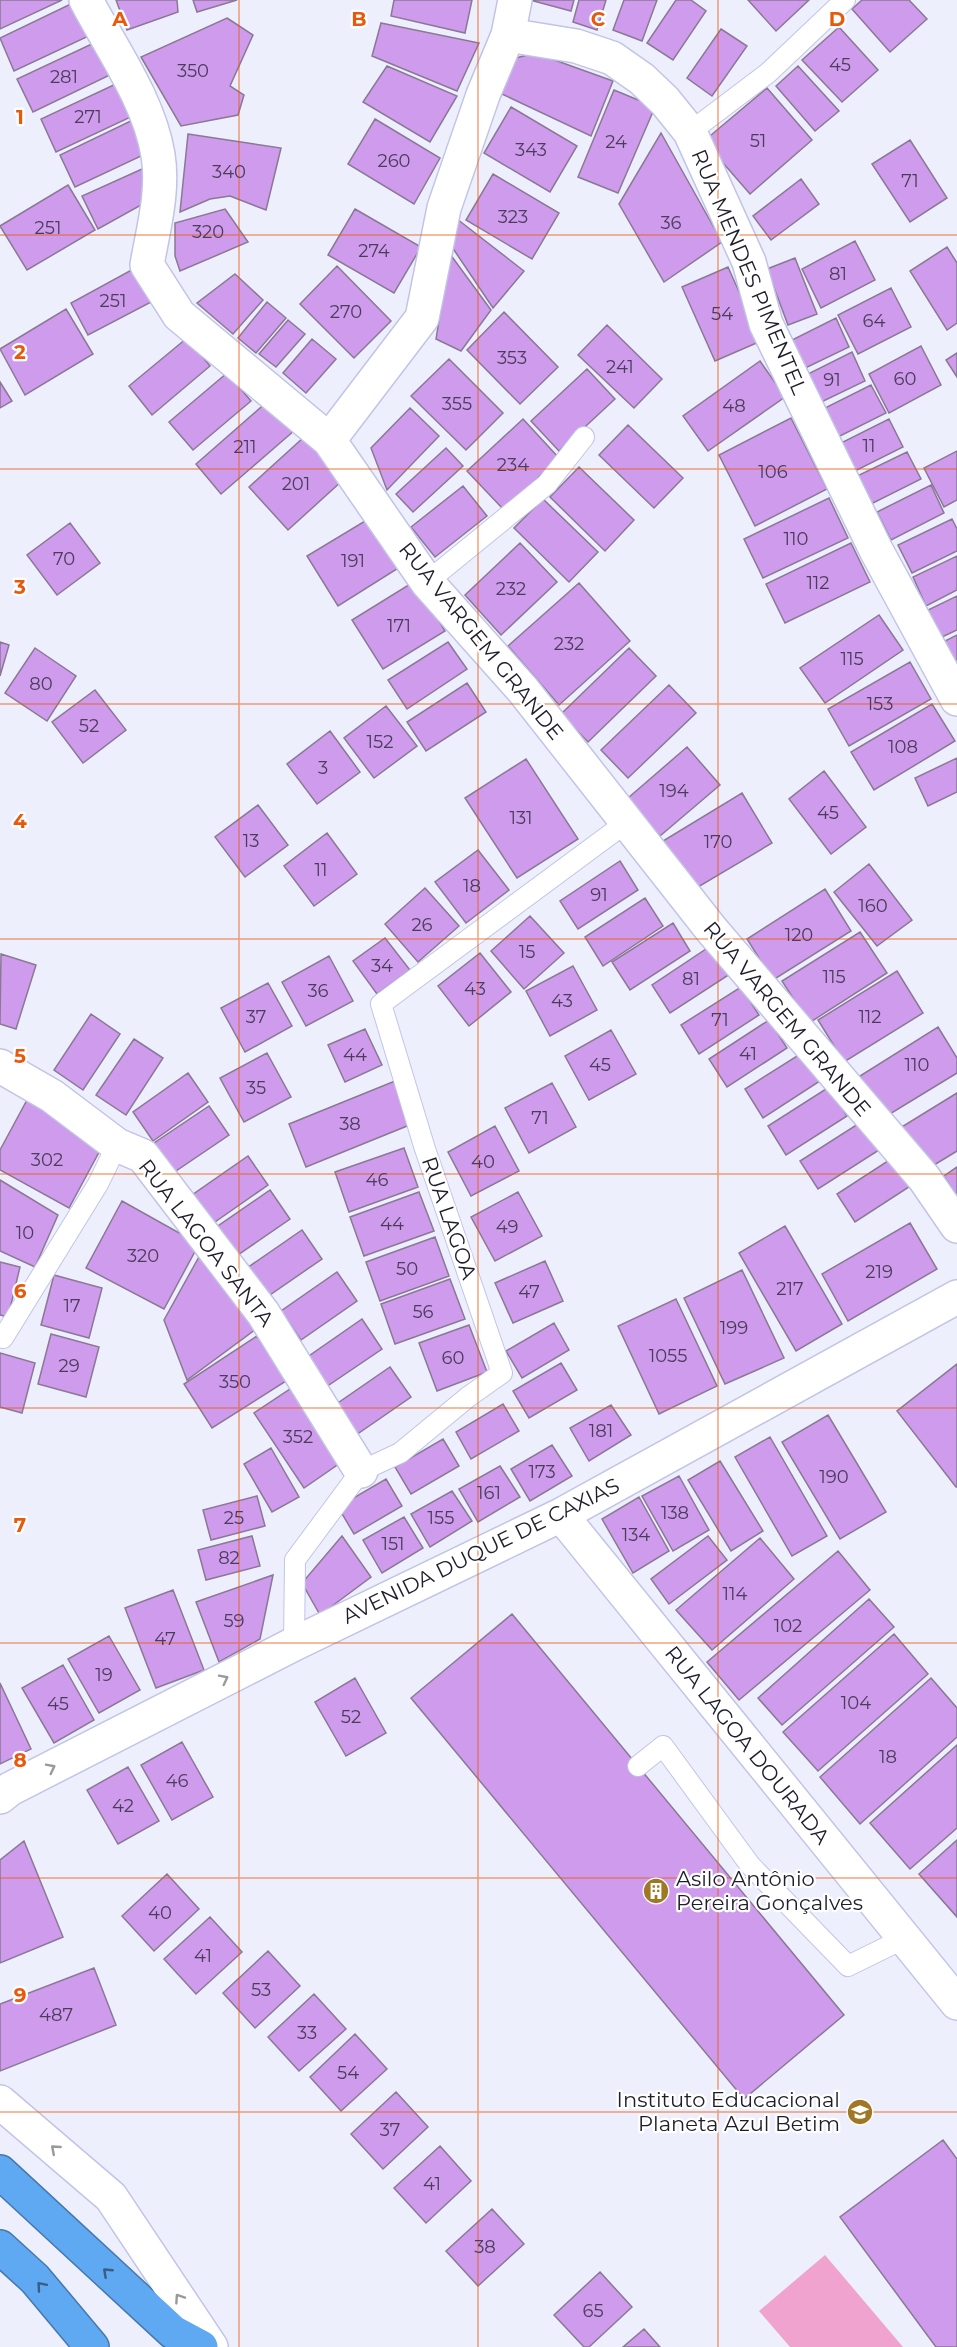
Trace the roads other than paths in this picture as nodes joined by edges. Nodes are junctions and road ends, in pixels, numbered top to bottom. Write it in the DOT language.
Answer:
graph roads {
  1 [pos="86,0"];
  2 [pos="515,0"];
  3 [pos="845,0"];
  4 [pos="508,35"];
  5 [pos="690,132"];
  6 [pos="584,437"];
  7 [pos="329,440"];
  8 [pos="427,582"];
  9 [pos="957,699"];
  10 [pos="627,822"];
  11 [pos="0,1066"];
  12 [pos="117,1144"];
  13 [pos="957,1226"];
  14 [pos="957,1297"];
  15 [pos="0,1337"];
  16 [pos="361,1471"];
  17 [pos="561,1515"];
  18 [pos="294,1644"];
  19 [pos="638,1766"];
  20 [pos="0,1797"];
  21 [pos="904,1938"];
  22 [pos="957,2003"];
  23 [pos="0,2102"];
  24 [pos="0,2172"];
  25 [pos="0,2247"];
  26 [pos="92,2347"];
  27 [pos="201,2347"];
  28 [pos="211,2347"];
  1 -- 7 [label="street, RUA VARGEM GRANDE"];
  2 -- 4 [label="street"];
  3 -- 5 [label="lane"];
  4 -- 5 [label="street, RUA MENDES PIMENTEL"];
  4 -- 7 [label="street"];
  5 -- 9 [label="street, RUA MENDES PIMENTEL"];
  6 -- 8 [label="lane"];
  7 -- 8 [label="street, RUA VARGEM GRANDE"];
  8 -- 10 [label="street, RUA VARGEM GRANDE"];
  10 -- 13 [label="street, RUA VARGEM GRANDE"];
  10 -- 16 [label="lane, RUA LAGOA"];
  11 -- 12 [label="street, RUA LAGOA SANTA"];
  12 -- 15 [label="lane"];
  12 -- 16 [label="street, RUA LAGOA SANTA"];
  14 -- 17 [label="street, AVENIDA DUQUE DE CAXIAS"];
  16 -- 18 [label="lane, RUA LAGOA"];
  17 -- 18 [label="street, AVENIDA DUQUE DE CAXIAS"];
  17 -- 21 [label="street, RUA LAGOA DOURADA"];
  20 -- 18 [label="street, AVENIDA DUQUE DE CAXIAS, one-way"];
  19 -- 21 [label="lane"];
  21 -- 22 [label="street, RUA LAGOA DOURADA"];
  28 -- 23 [label="street, one-way"];
  27 -- 24 [label="highway, one-way"];
  26 -- 25 [label="highway, one-way"];
}
